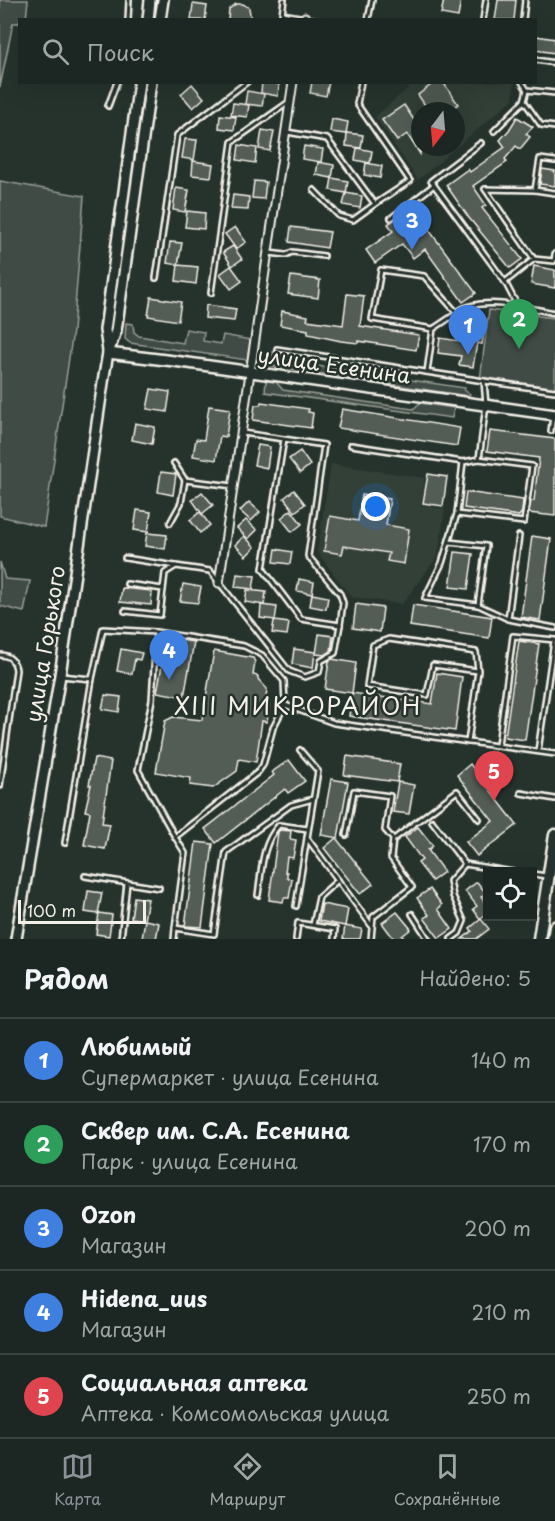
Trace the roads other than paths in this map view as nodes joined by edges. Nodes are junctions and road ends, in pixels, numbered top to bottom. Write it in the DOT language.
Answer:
graph roads {
  1 [pos="129,0"];
  2 [pos="150,0"];
  3 [pos="163,0"];
  4 [pos="284,0"];
  5 [pos="372,0"];
  6 [pos="486,0"];
  7 [pos="525,0"];
  8 [pos="128,18"];
  9 [pos="148,18"];
  10 [pos="160,18"];
  11 [pos="305,18"];
  12 [pos="368,18"];
  13 [pos="483,18"];
  14 [pos="523,18"];
  15 [pos="537,60"];
  16 [pos="555,63"];
  17 [pos="116,84"];
  18 [pos="139,84"];
  19 [pos="151,84"];
  20 [pos="245,84"];
  21 [pos="293,84"];
  22 [pos="362,84"];
  23 [pos="523,84"];
  24 [pos="527,90"];
  25 [pos="555,93"];
  26 [pos="291,101"];
  27 [pos="524,101"];
  28 [pos="108,106"];
  29 [pos="555,127"];
  30 [pos="494,130"];
  31 [pos="287,132"];
  32 [pos="481,143"];
  33 [pos="555,161"];
  34 [pos="434,185"];
  35 [pos="314,190"];
  36 [pos="535,190"];
  37 [pos="555,193"];
  38 [pos="375,204"];
  39 [pos="391,218"];
  40 [pos="269,253"];
  41 [pos="555,254"];
  42 [pos="324,256"];
  43 [pos="534,259"];
  44 [pos="156,278"];
  45 [pos="505,282"];
  46 [pos="211,293"];
  47 [pos="518,307"];
  48 [pos="457,313"];
  49 [pos="555,313"];
  50 [pos="433,329"];
  51 [pos="277,349"];
  52 [pos="108,353"];
  53 [pos="251,372"];
  54 [pos="427,372"];
  55 [pos="484,381"];
  56 [pos="555,391"];
  57 [pos="486,405"];
  58 [pos="554,415"];
  59 [pos="551,430"];
  60 [pos="241,433"];
  61 [pos="284,439"];
  62 [pos="351,445"];
  63 [pos="479,459"];
  64 [pos="463,462"];
  65 [pos="174,463"];
  66 [pos="185,480"];
  67 [pos="233,486"];
  68 [pos="457,514"];
  69 [pos="170,523"];
  70 [pos="519,536"];
  71 [pos="449,542"];
  72 [pos="124,558"];
  73 [pos="176,566"];
  74 [pos="219,583"];
  75 [pos="127,585"];
  76 [pos="163,589"];
  77 [pos="478,605"];
  78 [pos="125,611"];
  79 [pos="508,619"];
  80 [pos="340,626"];
  81 [pos="555,628"];
  82 [pos="156,632"];
  83 [pos="555,641"];
  84 [pos="0,655"];
  85 [pos="478,671"];
  86 [pos="60,675"];
  87 [pos="92,679"];
  88 [pos="285,705"];
  89 [pos="468,742"];
  90 [pos="498,745"];
  91 [pos="300,750"];
  92 [pos="538,751"];
  93 [pos="555,754"];
  94 [pos="2,766"];
  95 [pos="0,786"];
  96 [pos="521,793"];
  97 [pos="313,799"];
  98 [pos="555,799"];
  99 [pos="479,819"];
  100 [pos="432,821"];
  101 [pos="308,829"];
  102 [pos="346,835"];
  103 [pos="555,835"];
  104 [pos="175,837"];
  105 [pos="307,838"];
  106 [pos="393,839"];
  107 [pos="65,843"];
  108 [pos="465,864"];
  109 [pos="483,867"];
  110 [pos="537,875"];
  111 [pos="85,876"];
  112 [pos="548,877"];
  113 [pos="338,880"];
  114 [pos="127,883"];
  115 [pos="159,888"];
  116 [pos="258,895"];
  117 [pos="296,906"];
  118 [pos="412,914"];
  119 [pos="313,925"];
  120 [pos="372,926"];
  121 [pos="555,927"];
  122 [pos="175,928"];
  123 [pos="214,934"];
  124 [pos="16,939"];
  125 [pos="121,939"];
  126 [pos="174,939"];
  127 [pos="213,939"];
  128 [pos="296,939"];
  129 [pos="334,939"];
  130 [pos="371,939"];
  131 [pos="428,939"];
  132 [pos="451,939"];
  133 [pos="539,939"];
  134 [pos="553,939"];
  1 -- 8 [label="lane"];
  2 -- 9 [label="main road"];
  3 -- 10 [label="main road"];
  4 -- 11 [label="lane"];
  5 -- 12 [label="lane"];
  6 -- 13 [label="lane"];
  7 -- 14 [label="lane"];
  15 -- 16 [label="lane"];
  17 -- 28 [label="lane"];
  18 -- 52 [label="main road, улица Горького"];
  19 -- 52 [label="main road, улица Горького"];
  20 -- 44 [label="lane"];
  21 -- 26 [label="street"];
  22 -- 38 [label="lane"];
  23 -- 24 [label="lane"];
  24 -- 25 [label="lane"];
  24 -- 27 [label="lane"];
  26 -- 31 [label="street"];
  26 -- 46 [label="lane"];
  27 -- 29 [label="lane"];
  27 -- 30 [label="lane"];
  31 -- 38 [label="lane"];
  31 -- 40 [label="street"];
  32 -- 34 [label="lane"];
  33 -- 36 [label="lane"];
  34 -- 39 [label="lane"];
  34 -- 45 [label="lane"];
  35 -- 38 [label="lane"];
  36 -- 37 [label="lane"];
  36 -- 43 [label="lane"];
  40 -- 42 [label="lane"];
  40 -- 53 [label="street"];
  41 -- 43 [label="lane"];
  43 -- 45 [label="lane"];
  45 -- 47 [label="lane"];
  47 -- 48 [label="lane"];
  47 -- 49 [label="lane"];
  48 -- 50 [label="lane"];
  48 -- 50 [label="lane"];
  50 -- 54 [label="lane"];
  51 -- 54 [label="lane"];
  52 -- 53 [label="main road, улица Есенина"];
  52 -- 86 [label="main road, улица Горького"];
  53 -- 57 [label="main road, улица Есенина"];
  53 -- 60 [label="street"];
  54 -- 55 [label="lane"];
  55 -- 56 [label="lane"];
  55 -- 57 [label="lane"];
  57 -- 58 [label="main road, улица Есенина"];
  57 -- 63 [label="lane"];
  58 -- 59 [label="lane"];
  60 -- 61 [label="lane"];
  60 -- 67 [label="street"];
  61 -- 80 [label="lane"];
  61 -- 80 [label="lane"];
  62 -- 64 [label="lane"];
  63 -- 64 [label="lane"];
  63 -- 68 [label="lane"];
  64 -- 68 [label="lane"];
  65 -- 66 [label="lane"];
  66 -- 67 [label="lane"];
  66 -- 69 [label="lane"];
  67 -- 74 [label="street"];
  68 -- 71 [label="lane"];
  70 -- 79 [label="lane"];
  71 -- 77 [label="lane"];
  71 -- 77 [label="lane"];
  72 -- 73 [label="lane"];
  73 -- 74 [label="lane"];
  73 -- 76 [label="lane"];
  74 -- 80 [label="lane"];
  75 -- 76 [label="lane"];
  76 -- 78 [label="lane"];
  77 -- 79 [label="lane"];
  79 -- 81 [label="lane"];
  82 -- 87 [label="lane"];
  82 -- 88 [label="lane"];
  82 -- 104 [label="lane"];
  83 -- 90 [label="lane"];
  83 -- 92 [label="lane"];
  84 -- 94 [label="lane"];
  85 -- 85 [label="lane"];
  85 -- 89 [label="lane"];
  86 -- 87 [label="lane"];
  86 -- 124 [label="main road, улица Горького"];
  87 -- 107 [label="lane"];
  88 -- 89 [label="lane"];
  88 -- 104 [label="lane"];
  89 -- 90 [label="lane"];
  90 -- 92 [label="lane"];
  91 -- 97 [label="lane"];
  92 -- 93 [label="lane"];
  94 -- 95 [label="lane"];
  96 -- 98 [label="lane"];
  97 -- 101 [label="lane"];
  97 -- 123 [label="lane"];
  99 -- 106 [label="lane"];
  100 -- 108 [label="lane"];
  101 -- 105 [label="lane"];
  101 -- 116 [label="lane"];
  102 -- 106 [label="lane"];
  103 -- 112 [label="main road"];
  104 -- 122 [label="lane"];
  105 -- 113 [label="lane"];
  105 -- 117 [label="lane"];
  106 -- 120 [label="lane"];
  108 -- 109 [label="lane"];
  108 -- 132 [label="lane"];
  110 -- 112 [label="lane"];
  111 -- 114 [label="lane"];
  112 -- 133 [label="main road"];
  113 -- 119 [label="lane"];
  113 -- 120 [label="lane"];
  114 -- 115 [label="lane"];
  114 -- 125 [label="lane"];
  118 -- 131 [label="lane"];
  119 -- 128 [label="lane"];
  119 -- 129 [label="lane"];
  120 -- 130 [label="lane"];
  121 -- 134 [label="main road"];
  122 -- 123 [label="lane"];
  122 -- 126 [label="lane"];
  123 -- 127 [label="lane"];
}
